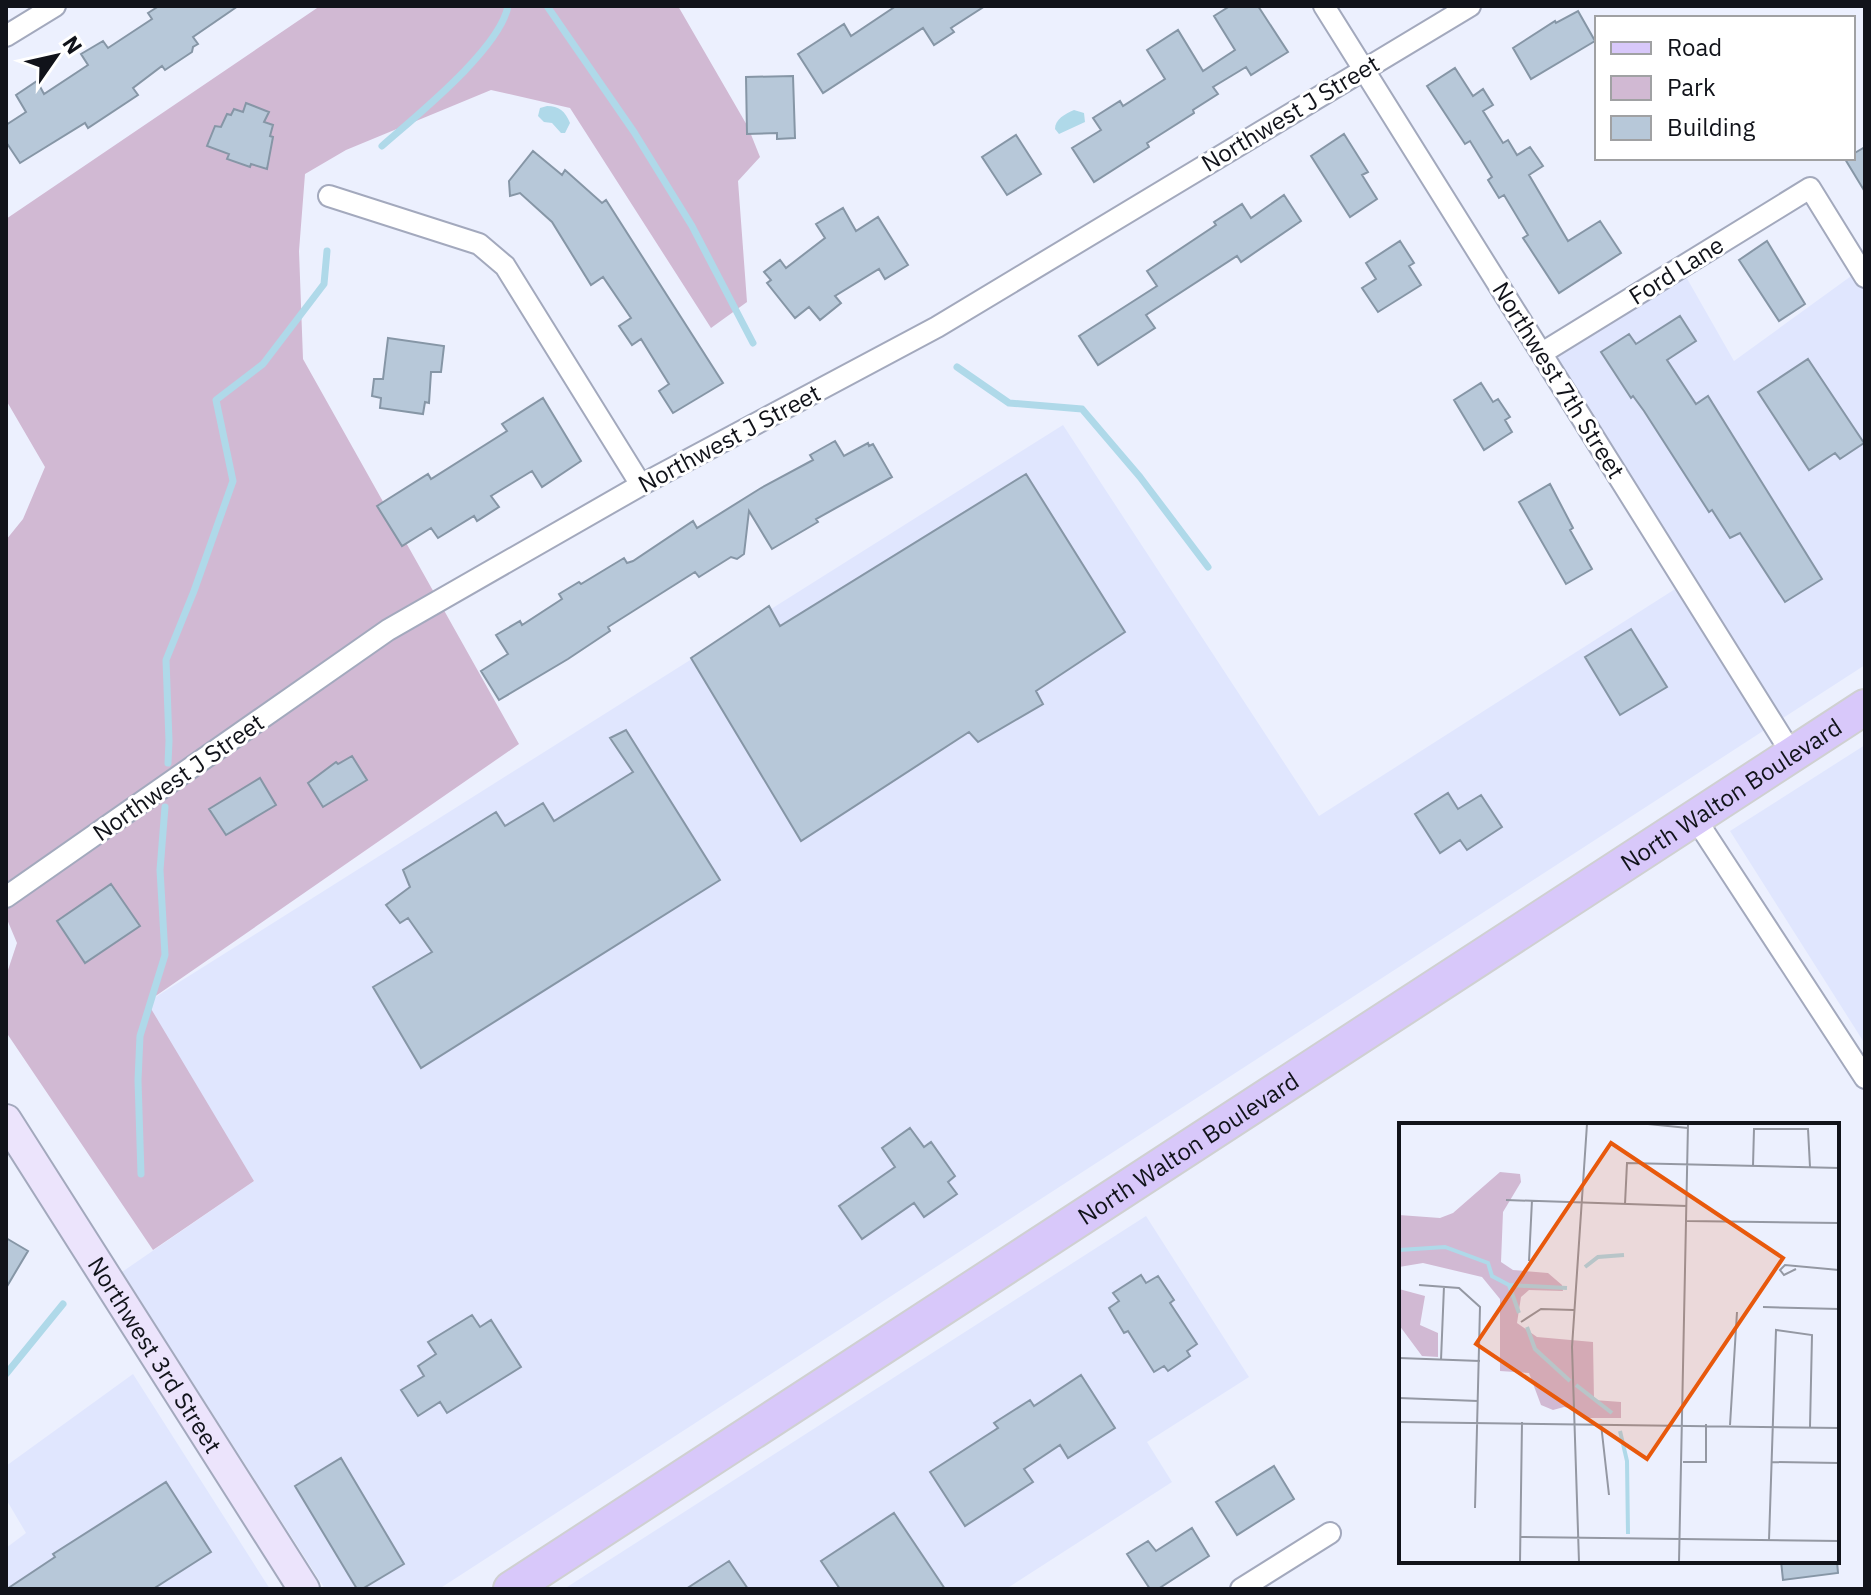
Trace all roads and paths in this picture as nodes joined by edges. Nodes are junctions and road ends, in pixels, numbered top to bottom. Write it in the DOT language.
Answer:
graph roads {
  1 [pos="55,6"];
  2 [pos="1324,6"];
  3 [pos="1470,6"];
  4 [pos="6,36"];
  5 [pos="1363,69"];
  6 [pos="329,196"];
  7 [pos="1865,277"];
  8 [pos="1542,353"];
  9 [pos="641,485"];
  10 [pos="1865,707"];
  11 [pos="1792,754"];
  12 [pos="1695,818"];
  13 [pos="6,897"];
  14 [pos="1865,1078"];
  15 [pos="6,1120"];
  16 [pos="14,1152"];
  17 [pos="1330,1533"];
  18 [pos="304,1589"];
  19 [pos="511,1589"];
  20 [pos="1241,1589"];
  1 -- 4 [label="street"];
  2 -- 5 [label="street, Northwest 7th Street"];
  3 -- 5 [label="street, Northwest J Street"];
  5 -- 8 [label="street, Northwest 7th Street"];
  5 -- 9 [label="street, Northwest J Street"];
  6 -- 9 [label="street"];
  7 -- 8 [label="street, Ford Lane"];
  8 -- 11 [label="street, Northwest 7th Street"];
  9 -- 13 [label="street, Northwest J Street"];
  10 -- 11 [label="main road, North Walton Boulevard"];
  11 -- 12 [label="main road, North Walton Boulevard"];
  12 -- 14 [label="street"];
  12 -- 19 [label="main road, North Walton Boulevard"];
  15 -- 16 [label="street, Northwest 3rd Street"];
  16 -- 18 [label="street, Northwest 3rd Street"];
  17 -- 20 [label="street"];
}
